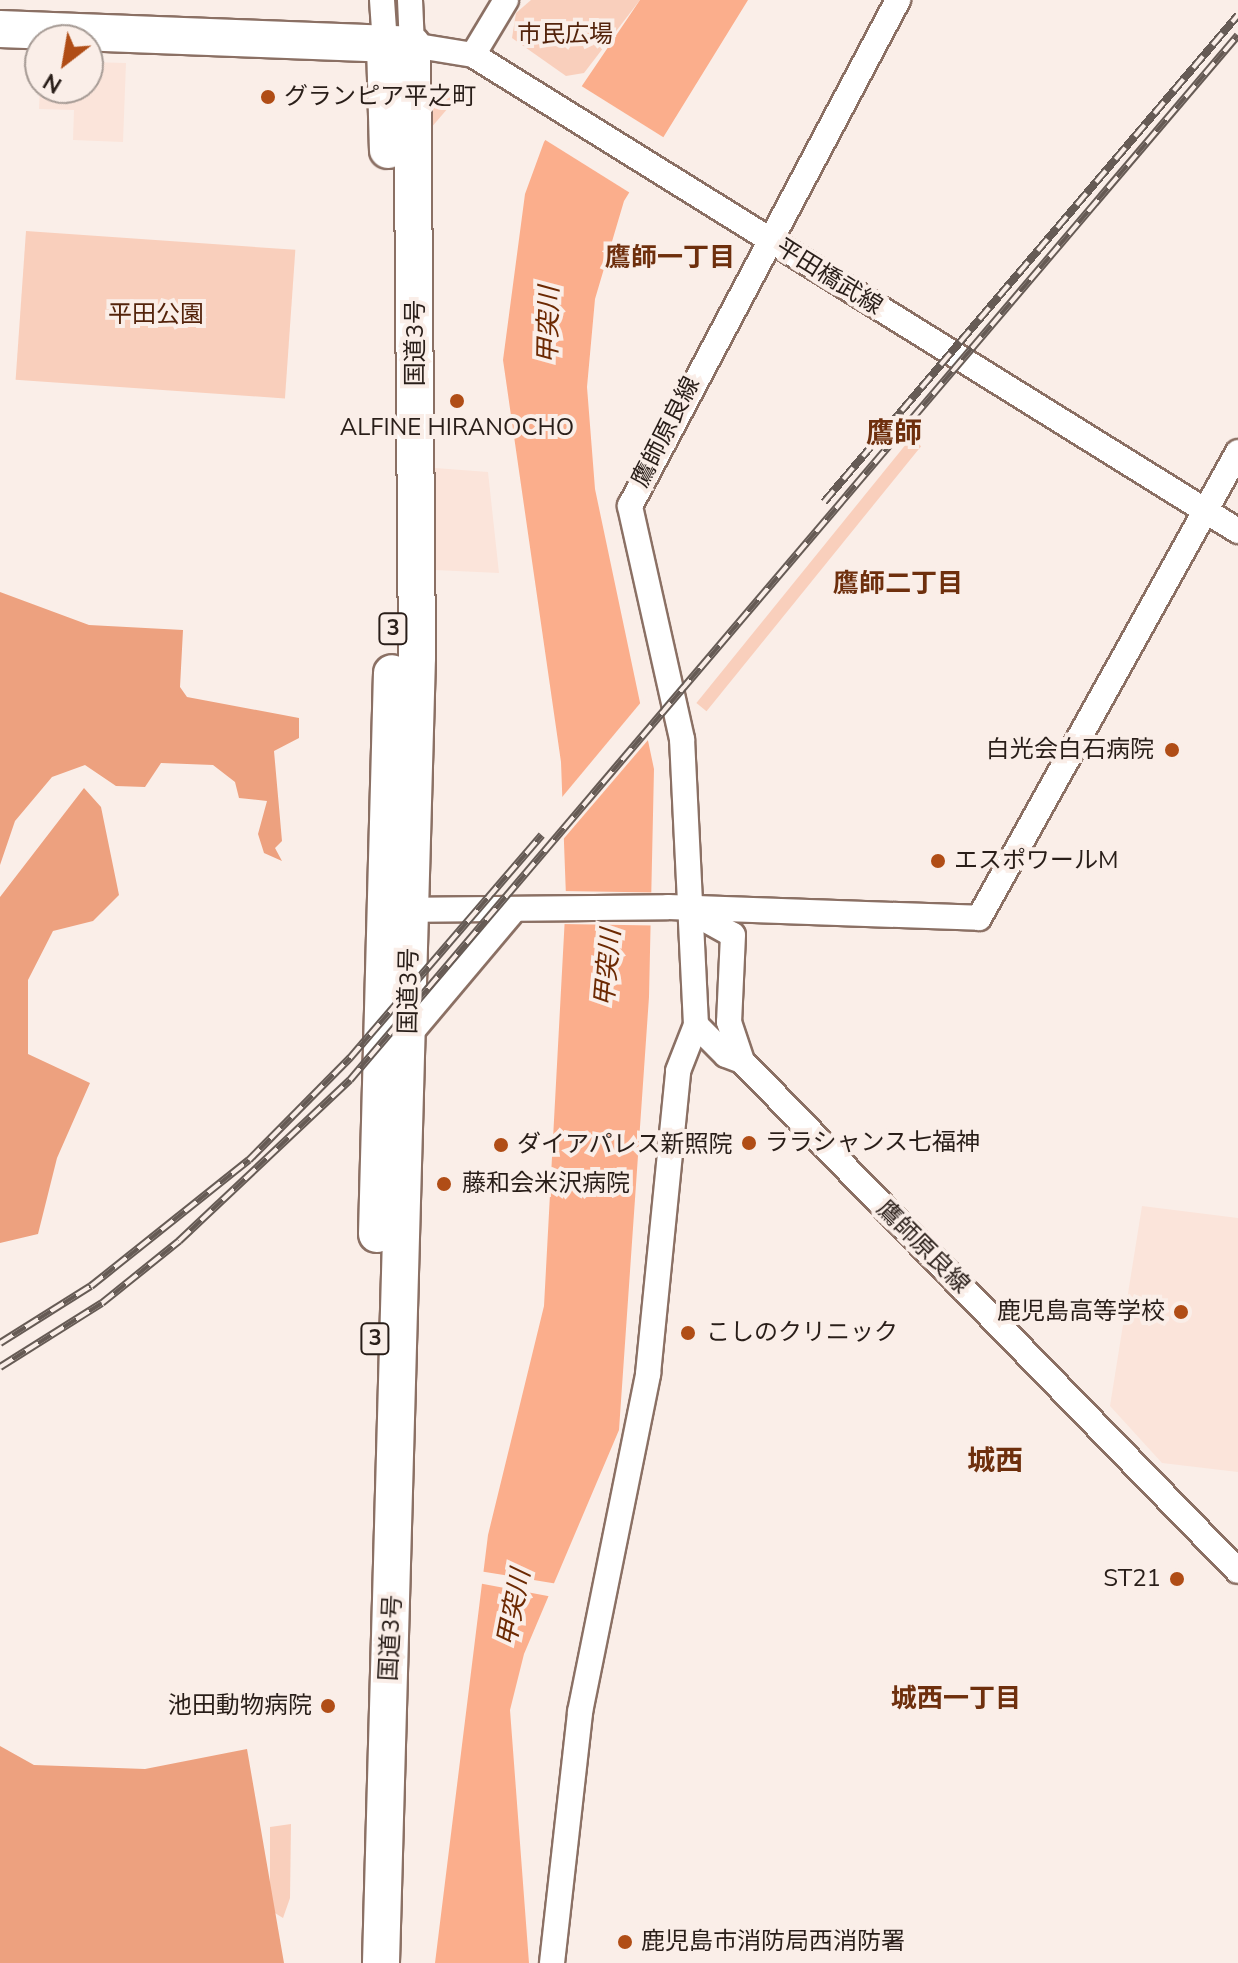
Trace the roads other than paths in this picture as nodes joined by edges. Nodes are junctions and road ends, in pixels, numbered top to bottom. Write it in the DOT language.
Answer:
graph roads {
  1 [pos="382,0"];
  2 [pos="410,0"];
  3 [pos="506,0"];
  4 [pos="898,0"];
  5 [pos="0,29"];
  6 [pos="398,44"];
  7 [pos="473,55"];
  8 [pos="769,240"];
  9 [pos="1238,452"];
  10 [pos="1205,511"];
  11 [pos="1238,531"];
  12 [pos="677,908"];
  13 [pos="396,910"];
  14 [pos="514,910"];
  15 [pos="758,910"];
  16 [pos="733,935"];
  17 [pos="696,1025"];
  18 [pos="408,1036"];
  19 [pos="742,1061"];
  20 [pos="1238,1571"];
  21 [pos="359,1963"];
  22 [pos="381,1963"];
  23 [pos="552,1963"];
  1 -- 6 [label="street"];
  2 -- 6 [label="street"];
  3 -- 7 [label="street"];
  4 -- 8 [label="street, 鷹師原良線"];
  5 -- 6 [label="highway"];
  6 -- 7 [label="street, 平田橋武線"];
  6 -- 13 [label="highway, 国道3号 / 3"];
  7 -- 8 [label="street, 平田橋武線"];
  8 -- 10 [label="street, 平田橋武線"];
  8 -- 12 [label="street, 鷹師原良線"];
  9 -- 10 [label="street"];
  10 -- 11 [label="street, 平田橋武線"];
  10 -- 15 [label="street"];
  12 -- 14 [label="street"];
  12 -- 15 [label="street"];
  12 -- 16 [label="street"];
  12 -- 17 [label="street, 鷹師原良線"];
  13 -- 14 [label="street"];
  13 -- 18 [label="highway, 国道3号 / 3"];
  13 -- 21 [label="highway, 国道3号 / 3"];
  14 -- 18 [label="street"];
  15 -- 16 [label="street"];
  16 -- 19 [label="street, 鷹師原良線"];
  17 -- 19 [label="street, 鷹師原良線"];
  17 -- 23 [label="street"];
  18 -- 22 [label="highway, 国道3号 / 3"];
  19 -- 20 [label="street, 鷹師原良線"];
}
